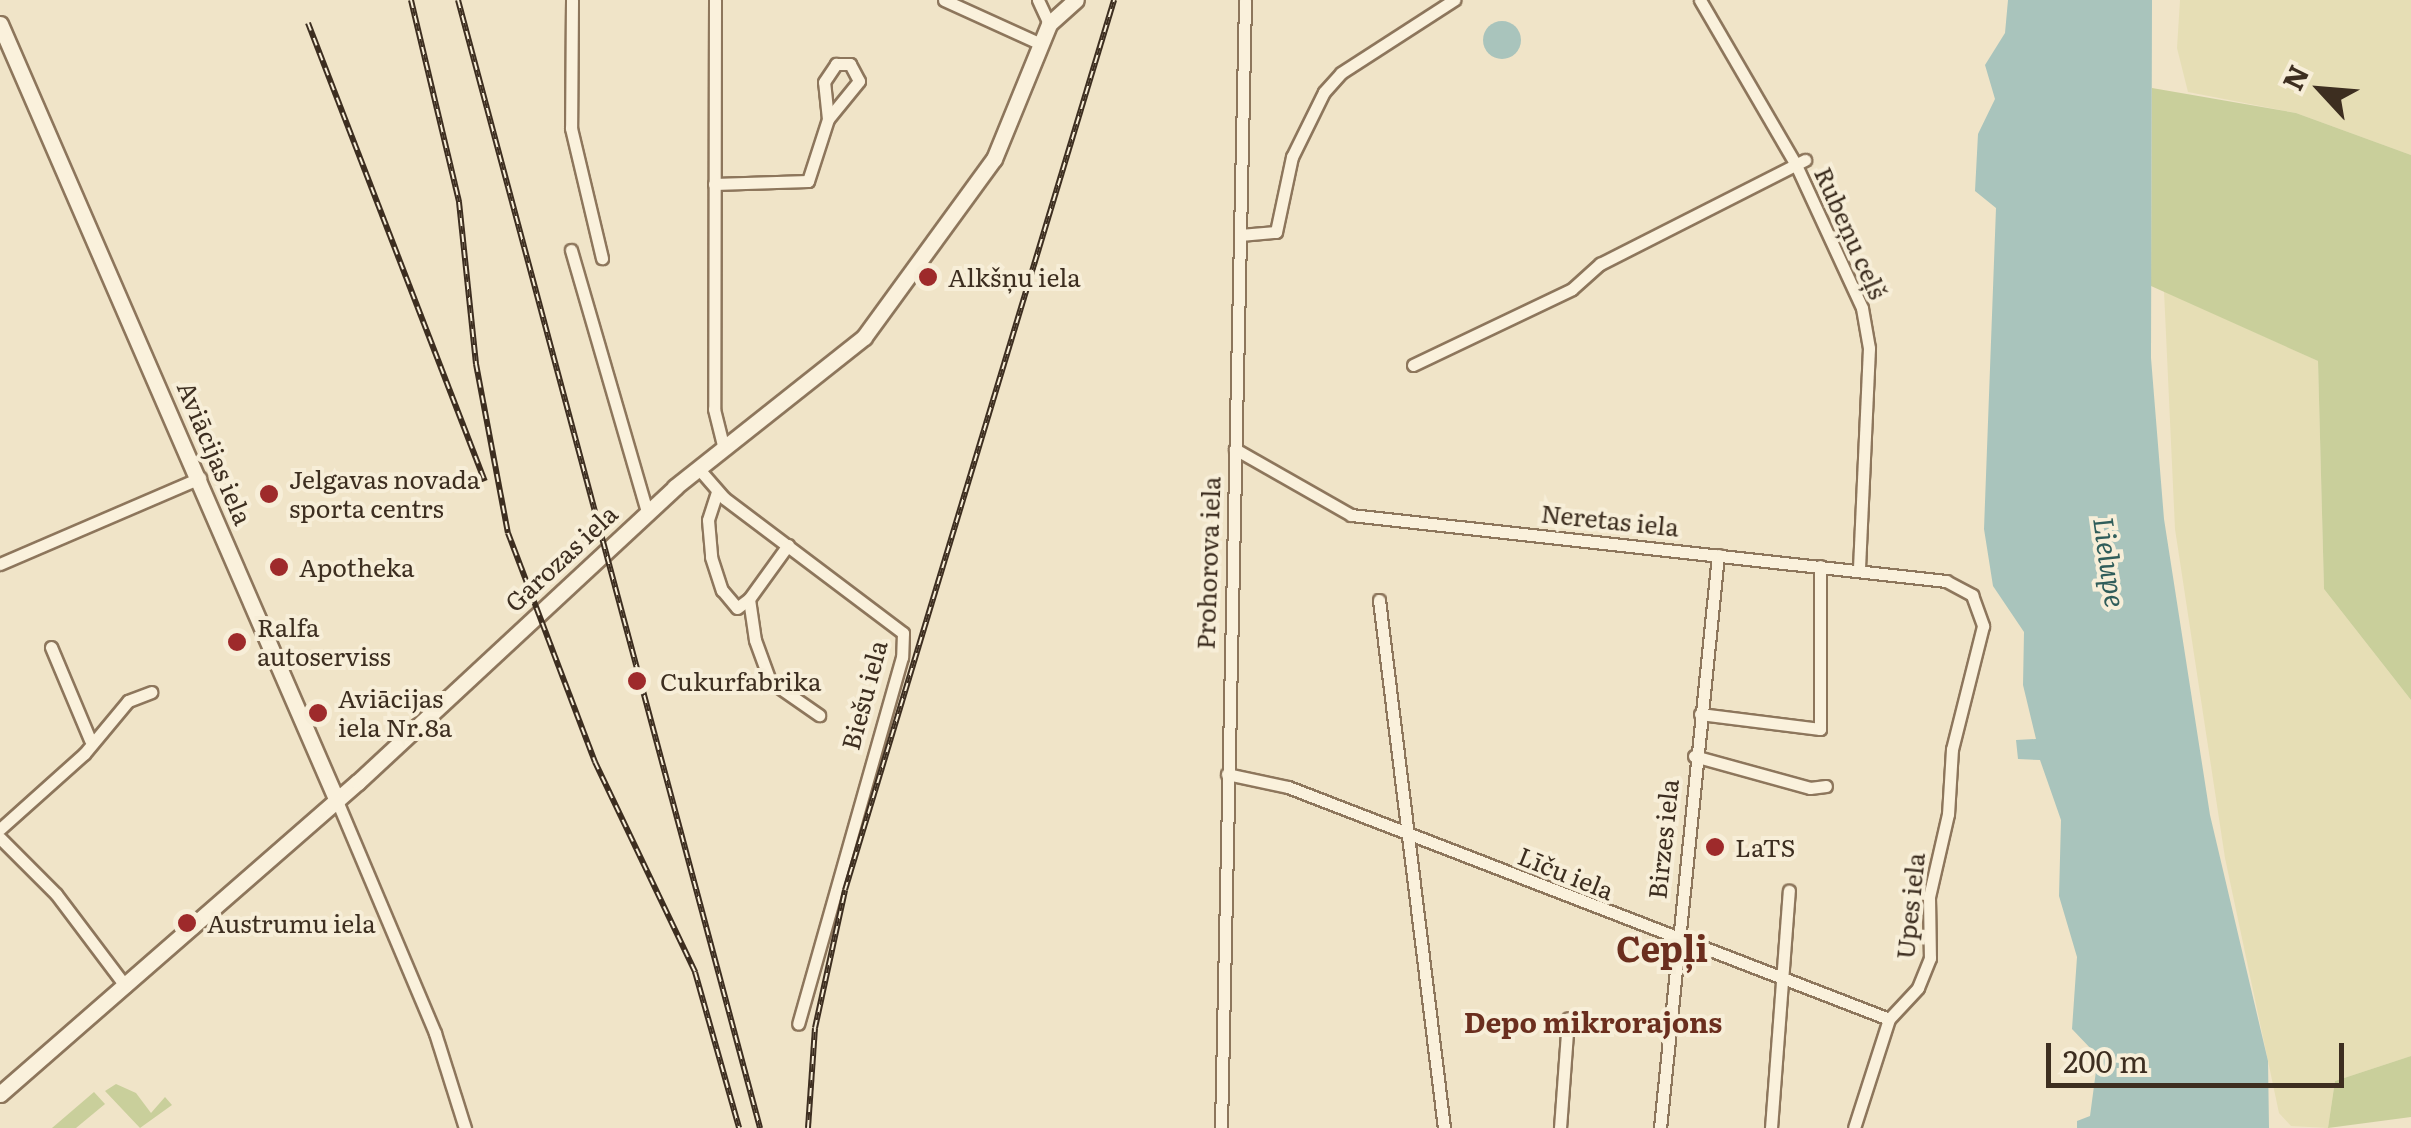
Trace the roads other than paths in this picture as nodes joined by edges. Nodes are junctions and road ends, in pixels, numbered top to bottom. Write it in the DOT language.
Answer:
graph roads {
  1 [pos="572,0"];
  2 [pos="716,0"];
  3 [pos="944,0"];
  4 [pos="1038,0"];
  5 [pos="1076,0"];
  6 [pos="1245,0"];
  7 [pos="1454,0"];
  8 [pos="1700,0"];
  9 [pos="0,24"];
  10 [pos="1049,24"];
  11 [pos="1039,43"];
  12 [pos="828,119"];
  13 [pos="1800,163"];
  14 [pos="714,184"];
  15 [pos="1240,235"];
  16 [pos="572,250"];
  17 [pos="602,258"];
  18 [pos="1414,365"];
  19 [pos="723,445"];
  20 [pos="1234,449"];
  21 [pos="698,468"];
  22 [pos="200,478"];
  23 [pos="717,492"];
  24 [pos="647,512"];
  25 [pos="788,544"];
  26 [pos="1718,555"];
  27 [pos="0,564"];
  28 [pos="1820,566"];
  29 [pos="1859,571"];
  30 [pos="749,599"];
  31 [pos="1379,600"];
  32 [pos="1982,614"];
  33 [pos="51,647"];
  34 [pos="151,692"];
  35 [pos="1700,714"];
  36 [pos="820,715"];
  37 [pos="90,740"];
  38 [pos="1694,756"];
  39 [pos="1227,774"];
  40 [pos="1826,786"];
  41 [pos="337,801"];
  42 [pos="0,829"];
  43 [pos="1410,835"];
  44 [pos="0,838"];
  45 [pos="1789,891"];
  46 [pos="1674,941"];
  47 [pos="1781,979"];
  48 [pos="126,987"];
  49 [pos="1568,1018"];
  50 [pos="1888,1019"];
  51 [pos="798,1024"];
  52 [pos="0,1094"];
  53 [pos="465,1128"];
  54 [pos="1220,1128"];
  55 [pos="1444,1128"];
  56 [pos="1560,1128"];
  57 [pos="1660,1128"];
  58 [pos="1771,1128"];
  59 [pos="1854,1128"];
  1 -- 17 [label="street"];
  2 -- 14 [label="street"];
  3 -- 11 [label="street"];
  4 -- 10 [label="street"];
  5 -- 10 [label="main road, Garozas iela"];
  6 -- 15 [label="street, Prohorova iela"];
  7 -- 15 [label="street"];
  8 -- 13 [label="street, Rubeņu ceļš"];
  9 -- 22 [label="main road, Aviācijas iela"];
  10 -- 11 [label="main road, Garozas iela"];
  11 -- 19 [label="main road, Garozas iela"];
  12 -- 12 [label="street"];
  12 -- 14 [label="street"];
  13 -- 18 [label="street"];
  13 -- 29 [label="street, Rubeņu ceļš"];
  14 -- 19 [label="street"];
  15 -- 20 [label="street, Prohorova iela"];
  16 -- 24 [label="street"];
  19 -- 21 [label="main road, Garozas iela"];
  20 -- 26 [label="street, Neretas iela"];
  20 -- 39 [label="street, Prohorova iela"];
  21 -- 23 [label="street, Biešu iela"];
  21 -- 24 [label="main road, Garozas iela"];
  22 -- 27 [label="street"];
  22 -- 41 [label="main road, Aviācijas iela"];
  23 -- 25 [label="street, Biešu iela"];
  23 -- 30 [label="street"];
  24 -- 41 [label="main road, Garozas iela"];
  25 -- 30 [label="street"];
  25 -- 51 [label="street, Biešu iela"];
  26 -- 28 [label="street, Neretas iela"];
  26 -- 35 [label="street, Birzes iela"];
  28 -- 29 [label="street, Neretas iela"];
  28 -- 35 [label="street"];
  29 -- 32 [label="street, Neretas iela"];
  30 -- 36 [label="street"];
  31 -- 43 [label="street"];
  32 -- 50 [label="street, Upes iela"];
  33 -- 37 [label="street"];
  34 -- 37 [label="street"];
  35 -- 38 [label="street, Birzes iela"];
  37 -- 42 [label="street"];
  38 -- 40 [label="street"];
  38 -- 46 [label="street, Birzes iela"];
  39 -- 43 [label="street, Līču iela"];
  39 -- 54 [label="street, Prohorova iela"];
  41 -- 48 [label="main road, Garozas iela"];
  41 -- 53 [label="street, Aviācijas iela"];
  43 -- 46 [label="street, Līču iela"];
  43 -- 55 [label="street"];
  44 -- 48 [label="street"];
  45 -- 47 [label="street"];
  46 -- 47 [label="street, Līču iela"];
  46 -- 57 [label="street, Birzes iela"];
  47 -- 50 [label="street, Līču iela"];
  47 -- 58 [label="street"];
  48 -- 52 [label="main road, Garozas iela"];
  49 -- 56 [label="street"];
  50 -- 59 [label="street, Upes iela"];
}
